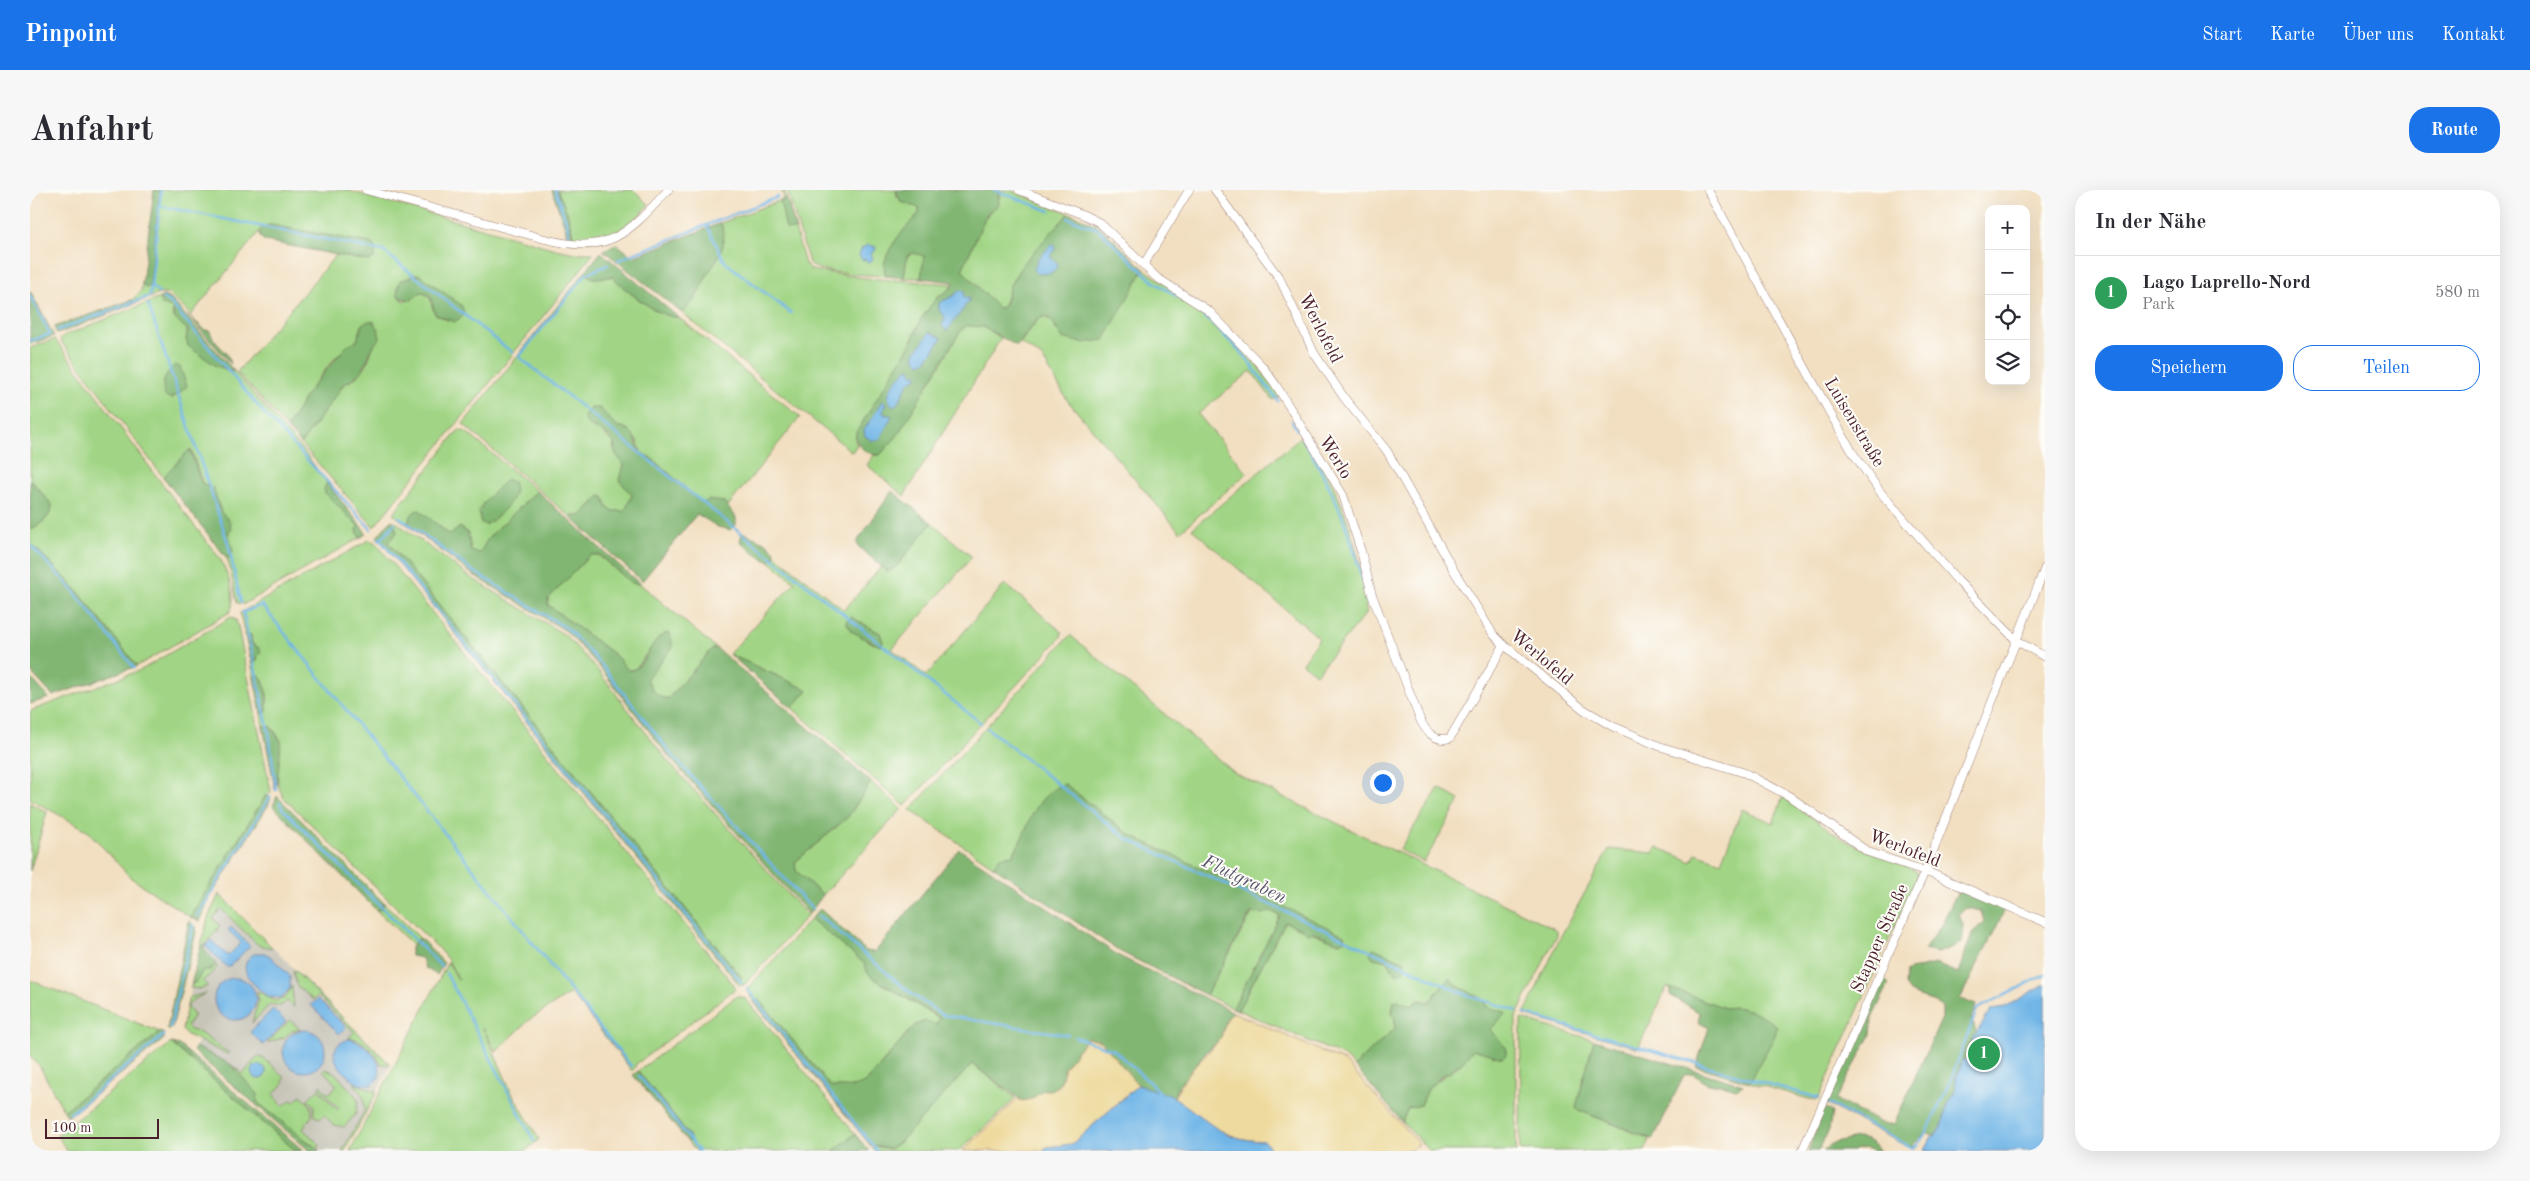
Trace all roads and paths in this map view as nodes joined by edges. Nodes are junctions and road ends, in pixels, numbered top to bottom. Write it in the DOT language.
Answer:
graph roads {
  1 [pos="366,190"];
  2 [pos="668,190"];
  3 [pos="1019,190"];
  4 [pos="1189,190"];
  5 [pos="1216,190"];
  6 [pos="1708,190"];
  7 [pos="1144,264"];
  8 [pos="2045,568"];
  9 [pos="2017,641"];
  10 [pos="1504,645"];
  11 [pos="2045,657"];
  12 [pos="1925,871"];
  13 [pos="2045,922"];
  14 [pos="1802,1151"];
  1 -- 2 [label="street"];
  3 -- 7 [label="street, Werlo"];
  4 -- 7 [label="street"];
  5 -- 10 [label="street, Werlofeld"];
  6 -- 9 [label="street, Luisenstraße"];
  7 -- 10 [label="street, Werlo"];
  8 -- 9 [label="street, Stapper Straße"];
  9 -- 11 [label="street, Luisenstraße"];
  9 -- 12 [label="street, Stapper Straße"];
  10 -- 12 [label="street, Werlofeld"];
  12 -- 13 [label="street, Werlofeld"];
  12 -- 14 [label="street, Stapper Straße"];
}
